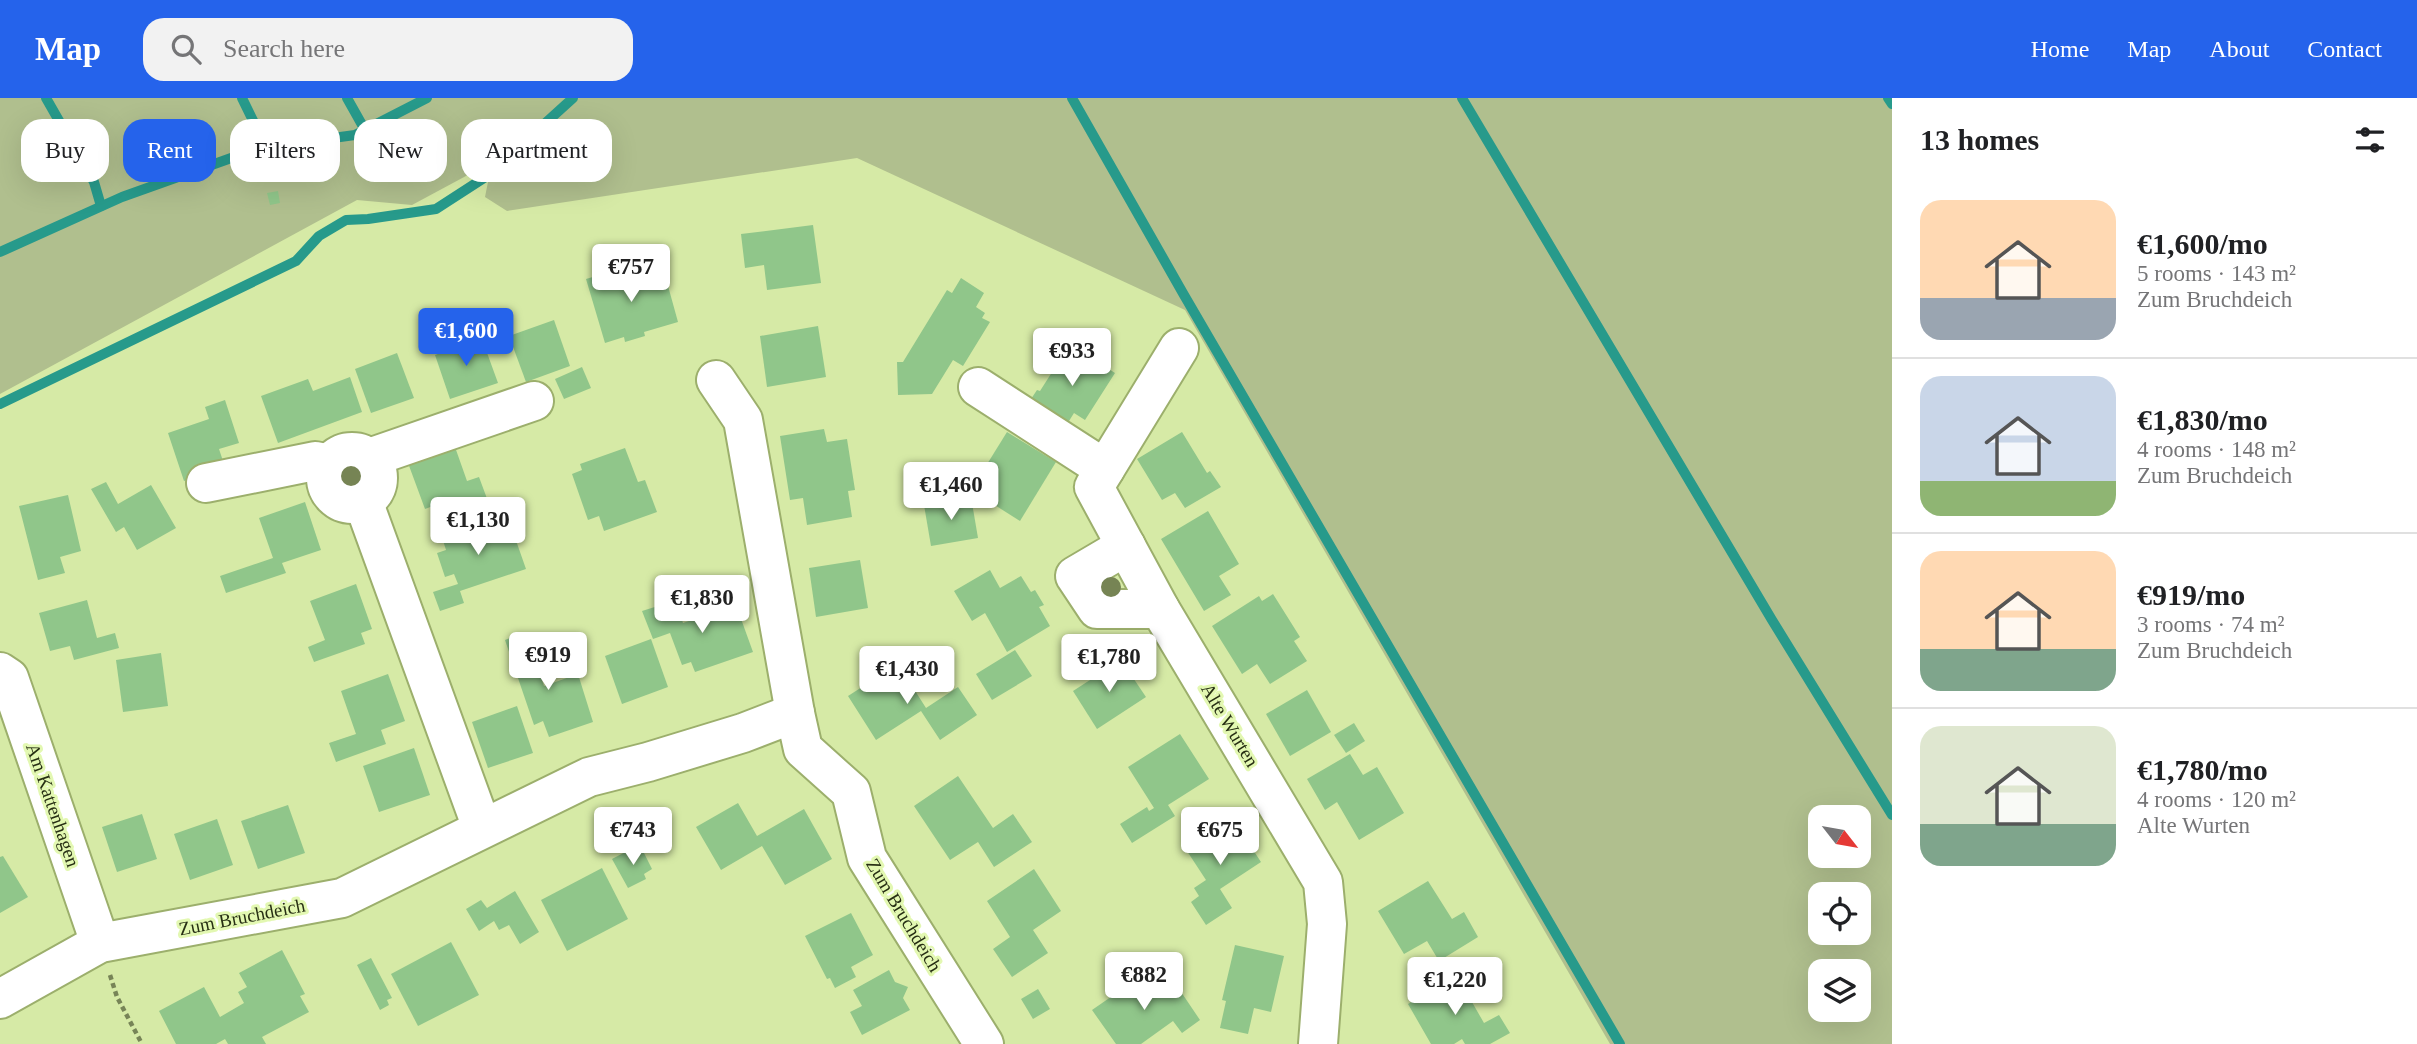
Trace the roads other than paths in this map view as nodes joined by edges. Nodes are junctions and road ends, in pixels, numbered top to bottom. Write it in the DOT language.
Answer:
graph roads {
  1 [pos="1179,348"];
  2 [pos="716,380"];
  3 [pos="978,387"];
  4 [pos="534,401"];
  5 [pos="369,457"];
  6 [pos="330,464"];
  7 [pos="1105,469"];
  8 [pos="206,483"];
  9 [pos="363,501"];
  10 [pos="1126,546"];
  11 [pos="1160,609"];
  12 [pos="0,672"];
  13 [pos="795,713"];
  14 [pos="482,828"];
  15 [pos="100,943"];
  16 [pos="0,999"];
  17 [pos="984,1044"];
  18 [pos="1318,1044"];
  1 -- 7 [label="street, Alte Wurten"];
  2 -- 13 [label="street, Zum Bruchdeich"];
  3 -- 7 [label="street"];
  4 -- 5 [label="street"];
  5 -- 6 [label="street"];
  5 -- 9 [label="street"];
  6 -- 8 [label="street"];
  6 -- 9 [label="street"];
  7 -- 10 [label="street, Alte Wurten"];
  9 -- 14 [label="street"];
  10 -- 11 [label="street, Alte Wurten"];
  10 -- 11 [label="street"];
  11 -- 18 [label="street, Alte Wurten"];
  12 -- 15 [label="street, Am Kattenhagen"];
  13 -- 14 [label="street, Zum Bruchdeich"];
  13 -- 17 [label="street, Zum Bruchdeich"];
  14 -- 15 [label="street, Zum Bruchdeich"];
  15 -- 16 [label="street, Zum Bruchdeich"];
}
